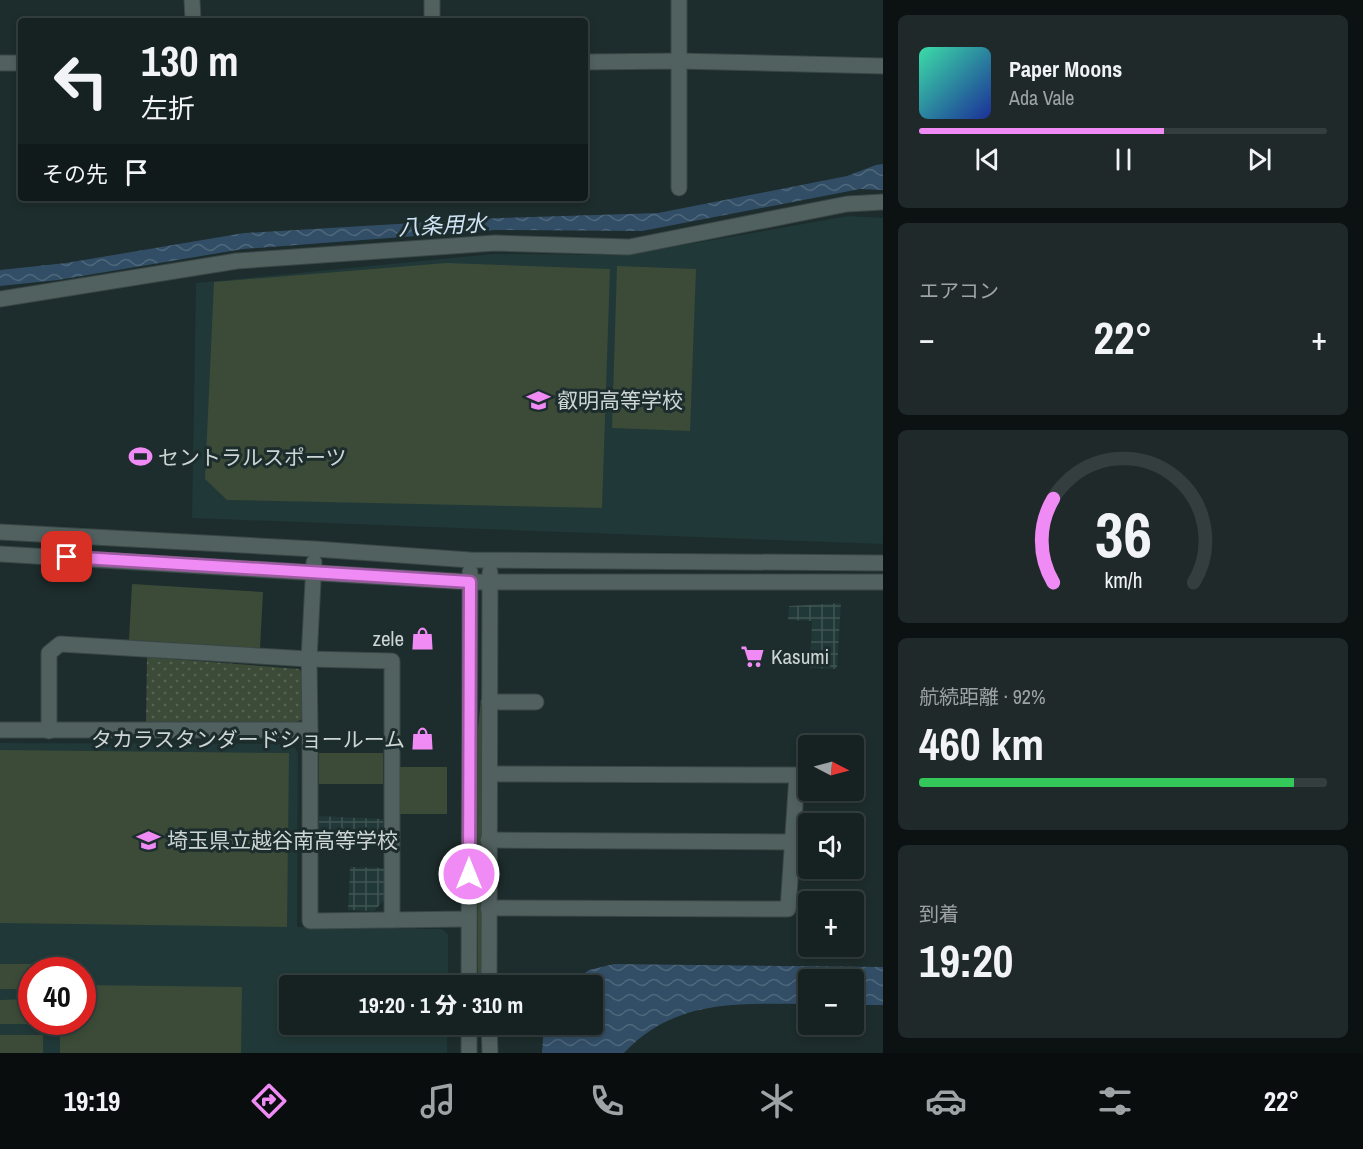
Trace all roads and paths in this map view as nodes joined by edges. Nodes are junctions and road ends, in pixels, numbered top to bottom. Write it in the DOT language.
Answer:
graph roads {
  1 [pos="192,0"];
  2 [pos="432,0"];
  3 [pos="679,0"];
  4 [pos="193,18"];
  5 [pos="432,18"];
  6 [pos="588,62"];
  7 [pos="679,62"];
  8 [pos="0,63"];
  9 [pos="18,63"];
  10 [pos="883,66"];
  11 [pos="679,189"];
  12 [pos="883,202"];
  13 [pos="0,299"];
  14 [pos="0,532"];
  15 [pos="315,549"];
  16 [pos="0,554"];
  17 [pos="470,560"];
  18 [pos="490,560"];
  19 [pos="883,563"];
  20 [pos="314,571"];
  21 [pos="470,582"];
  22 [pos="489,582"];
  23 [pos="883,582"];
  24 [pos="309,659"];
  25 [pos="489,702"];
  26 [pos="536,702"];
  27 [pos="0,730"];
  28 [pos="310,730"];
  29 [pos="49,731"];
  30 [pos="490,774"];
  31 [pos="488,840"];
  32 [pos="792,842"];
  33 [pos="488,908"];
  34 [pos="469,919"];
  35 [pos="392,920"];
  36 [pos="469,975"];
  37 [pos="489,975"];
  38 [pos="469,1035"];
  39 [pos="489,1035"];
  40 [pos="469,1053"];
  41 [pos="490,1053"];
  1 -- 4 [label="street"];
  2 -- 5 [label="street"];
  3 -- 7 [label="street"];
  6 -- 7 [label="street"];
  7 -- 10 [label="street"];
  7 -- 11 [label="street"];
  8 -- 9 [label="street"];
  12 -- 13 [label="street"];
  14 -- 15 [label="street"];
  15 -- 17 [label="street"];
  15 -- 20 [label="street"];
  16 -- 20 [label="street"];
  17 -- 18 [label="street"];
  17 -- 21 [label="street"];
  18 -- 19 [label="street"];
  18 -- 22 [label="street"];
  20 -- 21 [label="street"];
  20 -- 24 [label="street"];
  21 -- 22 [label="street"];
  21 -- 34 [label="street"];
  22 -- 23 [label="street"];
  22 -- 25 [label="street"];
  24 -- 28 [label="street"];
  24 -- 29 [label="street"];
  24 -- 35 [label="street"];
  25 -- 26 [label="street"];
  25 -- 30 [label="street"];
  27 -- 29 [label="street"];
  28 -- 29 [label="street"];
  28 -- 35 [label="street"];
  30 -- 31 [label="street"];
  30 -- 32 [label="street"];
  31 -- 32 [label="street"];
  31 -- 33 [label="street"];
  32 -- 33 [label="street"];
  33 -- 37 [label="street"];
  34 -- 35 [label="street"];
  34 -- 36 [label="street"];
  38 -- 40 [label="street"];
  39 -- 41 [label="street"];
}
